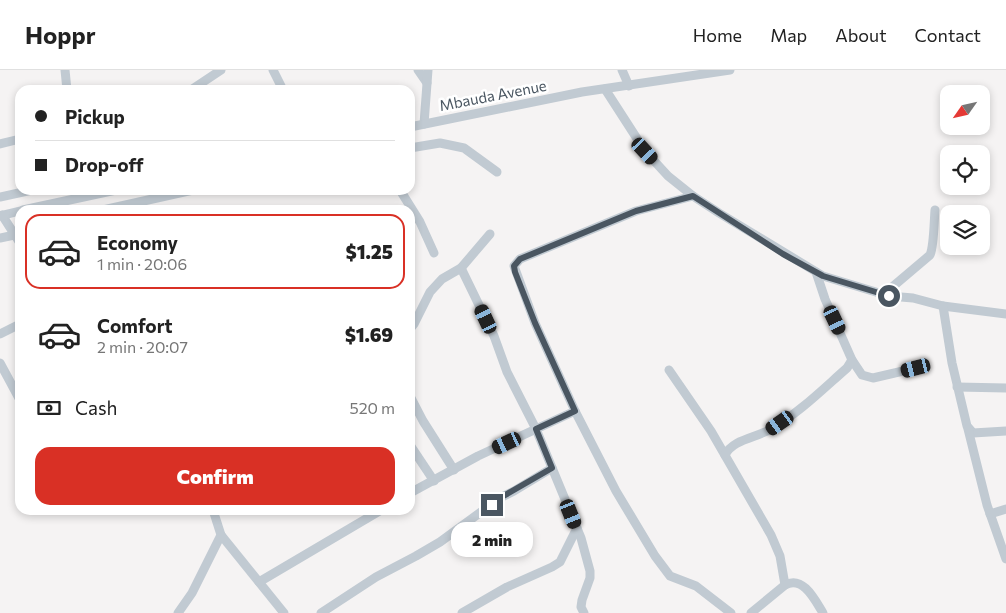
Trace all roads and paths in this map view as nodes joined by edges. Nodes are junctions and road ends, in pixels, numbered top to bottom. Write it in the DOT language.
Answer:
graph roads {
  1 [pos="65,70"];
  2 [pos="221,70"];
  3 [pos="273,70"];
  4 [pos="418,70"];
  5 [pos="428,70"];
  6 [pos="622,70"];
  7 [pos="730,70"];
  8 [pos="427,83"];
  9 [pos="66,85"];
  10 [pos="198,85"];
  11 [pos="280,85"];
  12 [pos="629,86"];
  13 [pos="605,89"];
  14 [pos="424,124"];
  15 [pos="415,126"];
  16 [pos="15,140"];
  17 [pos="0,144"];
  18 [pos="415,147"];
  19 [pos="497,172"];
  20 [pos="15,194"];
  21 [pos="92,195"];
  22 [pos="170,195"];
  23 [pos="693,196"];
  24 [pos="0,197"];
  25 [pos="46,205"];
  26 [pos="126,205"];
  27 [pos="935,210"];
  28 [pos="15,212"];
  29 [pos="415,214"];
  30 [pos="1,216"];
  31 [pos="15,233"];
  32 [pos="490,234"];
  33 [pos="15,237"];
  34 [pos="0,238"];
  35 [pos="434,253"];
  36 [pos="461,268"];
  37 [pos="816,272"];
  38 [pos="884,294"];
  39 [pos="943,306"];
  40 [pos="1006,314"];
  41 [pos="415,322"];
  42 [pos="15,326"];
  43 [pos="0,334"];
  44 [pos="852,360"];
  45 [pos="0,363"];
  46 [pos="916,368"];
  47 [pos="669,370"];
  48 [pos="957,387"];
  49 [pos="1006,388"];
  50 [pos="15,391"];
  51 [pos="415,406"];
  52 [pos="575,411"];
  53 [pos="967,426"];
  54 [pos="536,429"];
  55 [pos="1006,431"];
  56 [pos="415,452"];
  57 [pos="725,455"];
  58 [pos="552,468"];
  59 [pos="454,470"];
  60 [pos="434,481"];
  61 [pos="415,490"];
  62 [pos="1006,509"];
  63 [pos="990,514"];
  64 [pos="215,515"];
  65 [pos="372,515"];
  66 [pos="576,528"];
  67 [pos="221,535"];
  68 [pos="1006,559"];
  69 [pos="259,582"];
  70 [pos="785,585"];
  71 [pos="178,613"];
  72 [pos="284,613"];
  73 [pos="321,613"];
  74 [pos="462,613"];
  75 [pos="584,613"];
  76 [pos="731,613"];
  77 [pos="751,613"];
  78 [pos="823,613"];
  1 -- 9 [label="street"];
  2 -- 10 [label="street"];
  3 -- 11 [label="street"];
  4 -- 8 [label="street"];
  5 -- 8 [label="street"];
  6 -- 12 [label="street"];
  7 -- 12 [label="street, Mbauda Avenue"];
  8 -- 14 [label="street"];
  12 -- 13 [label="street, Mbauda Avenue"];
  13 -- 14 [label="street, Mbauda Avenue"];
  13 -- 23 [label="street"];
  14 -- 15 [label="street, Mbauda Avenue"];
  16 -- 17 [label="street"];
  18 -- 19 [label="street"];
  20 -- 24 [label="street"];
  21 -- 25 [label="street"];
  22 -- 26 [label="street"];
  23 -- 37 [label="street"];
  23 -- 52 [label="street"];
  27 -- 38 [label="street"];
  28 -- 30 [label="street"];
  29 -- 35 [label="street"];
  30 -- 31 [label="street"];
  32 -- 36 [label="street"];
  33 -- 34 [label="street"];
  36 -- 41 [label="street"];
  36 -- 54 [label="street"];
  37 -- 38 [label="street"];
  37 -- 44 [label="street"];
  38 -- 39 [label="street"];
  39 -- 40 [label="street"];
  39 -- 48 [label="street"];
  42 -- 43 [label="street"];
  44 -- 46 [label="street"];
  44 -- 57 [label="street"];
  45 -- 50 [label="street"];
  47 -- 57 [label="street"];
  48 -- 49 [label="street"];
  48 -- 53 [label="street"];
  51 -- 59 [label="street"];
  52 -- 54 [label="street"];
  52 -- 76 [label="street"];
  53 -- 55 [label="street"];
  53 -- 63 [label="street"];
  54 -- 58 [label="street"];
  54 -- 59 [label="street"];
  56 -- 60 [label="street"];
  57 -- 70 [label="street"];
  58 -- 66 [label="street"];
  58 -- 73 [label="street"];
  59 -- 60 [label="street"];
  60 -- 61 [label="street"];
  62 -- 63 [label="street"];
  63 -- 68 [label="street"];
  64 -- 67 [label="street"];
  65 -- 69 [label="street"];
  66 -- 74 [label="street"];
  66 -- 75 [label="street"];
  67 -- 69 [label="street"];
  67 -- 71 [label="street"];
  69 -- 72 [label="street"];
  70 -- 77 [label="street"];
  70 -- 78 [label="street"];
}
